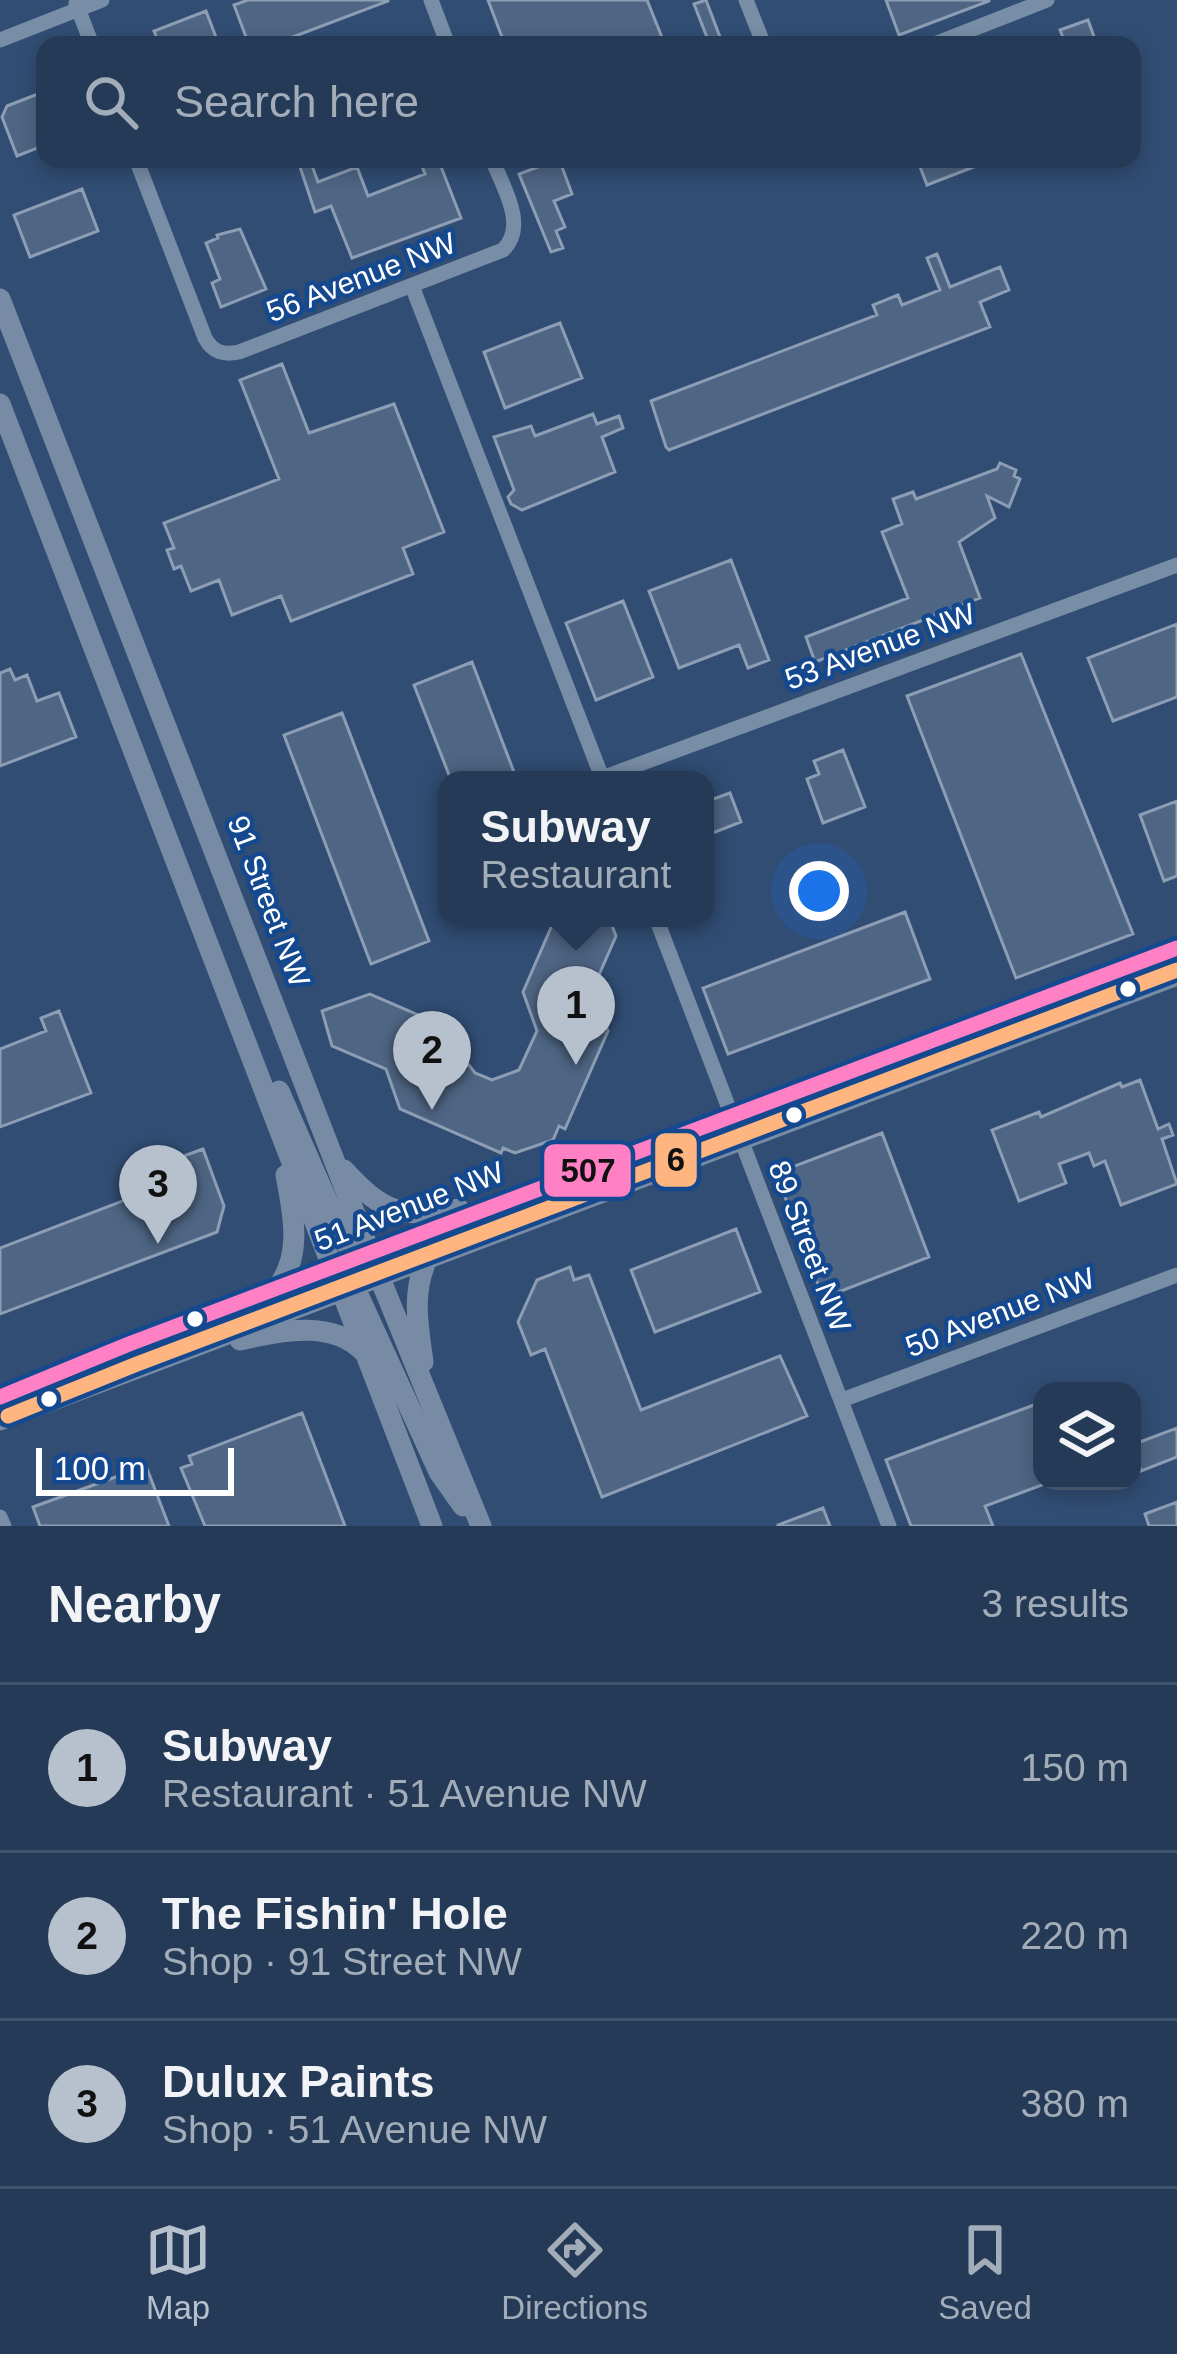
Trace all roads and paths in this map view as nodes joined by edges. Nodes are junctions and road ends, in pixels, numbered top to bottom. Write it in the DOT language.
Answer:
graph roads {
  1 [pos="102,0"];
  2 [pos="431,0"];
  3 [pos="746,0"];
  4 [pos="1047,0"];
  5 [pos="77,5"];
  6 [pos="89,36"];
  7 [pos="445,36"];
  8 [pos="760,36"];
  9 [pos="955,36"];
  10 [pos="0,40"];
  11 [pos="140,168"];
  12 [pos="495,168"];
  13 [pos="412,286"];
  14 [pos="0,299"];
  15 [pos="0,404"];
  16 [pos="1177,566"];
  17 [pos="600,771"];
  18 [pos="625,771"];
  19 [pos="659,927"];
  20 [pos="1177,948"];
  21 [pos="1177,975"];
  22 [pos="248,1047"];
  23 [pos="274,1116"];
  24 [pos="730,1116"];
  25 [pos="740,1141"];
  26 [pos="336,1161"];
  27 [pos="506,1201"];
  28 [pos="363,1256"];
  29 [pos="428,1257"];
  30 [pos="332,1268"];
  31 [pos="1177,1274"];
  32 [pos="379,1276"];
  33 [pos="277,1288"];
  34 [pos="347,1289"];
  35 [pos="181,1352"];
  36 [pos="366,1355"];
  37 [pos="0,1397"];
  38 [pos="428,1398"];
  39 [pos="842,1400"];
  40 [pos="0,1420"];
  41 [pos="0,1516"];
  42 [pos="4,1526"];
  43 [pos="432,1526"];
  44 [pos="479,1526"];
  45 [pos="889,1526"];
  1 -- 5 [label="street"];
  2 -- 7 [label="street"];
  3 -- 8 [label="street"];
  4 -- 9 [label="street"];
  5 -- 6 [label="street"];
  5 -- 10 [label="street"];
  11 -- 13 [label="street, 56 Avenue NW"];
  12 -- 13 [label="street, 56 Avenue NW"];
  13 -- 17 [label="street"];
  14 -- 26 [label="main road, 91 Street NW"];
  15 -- 22 [label="main road"];
  16 -- 18 [label="street, 53 Avenue NW"];
  19 -- 24 [label="street, 89 Street NW"];
  20 -- 24 [label="main road, 51 Avenue NW"];
  21 -- 25 [label="main road, 51 Avenue NW"];
  22 -- 23 [label="main road"];
  22 -- 28 [label="main road"];
  23 -- 30 [label="main road"];
  23 -- 33 [label="main road"];
  24 -- 25 [label="street, 89 Street NW"];
  24 -- 27 [label="main road, 51 Avenue NW"];
  25 -- 29 [label="main road, 51 Avenue NW"];
  25 -- 39 [label="street, 89 Street NW"];
  26 -- 27 [label="main road"];
  26 -- 28 [label="main road, 91 Street NW"];
  27 -- 28 [label="main road, 51 Avenue NW"];
  28 -- 30 [label="main road, 51 Avenue NW"];
  28 -- 32 [label="main road"];
  29 -- 32 [label="main road, 51 Avenue NW"];
  29 -- 38 [label="main road"];
  30 -- 33 [label="main road, 51 Avenue NW"];
  30 -- 34 [label="main road"];
  31 -- 39 [label="street, 50 Avenue NW"];
  32 -- 34 [label="main road, 51 Avenue NW"];
  32 -- 38 [label="main road"];
  33 -- 37 [label="main road, 51 Avenue NW"];
  34 -- 35 [label="main road, 51 Avenue NW"];
  34 -- 36 [label="main road"];
  34 -- 44 [label="main road"];
  35 -- 36 [label="main road"];
  35 -- 40 [label="main road, 51 Avenue NW"];
  36 -- 43 [label="main road"];
  38 -- 44 [label="main road"];
  39 -- 45 [label="street, 89 Street NW"];
  41 -- 42 [label="street"];
}
